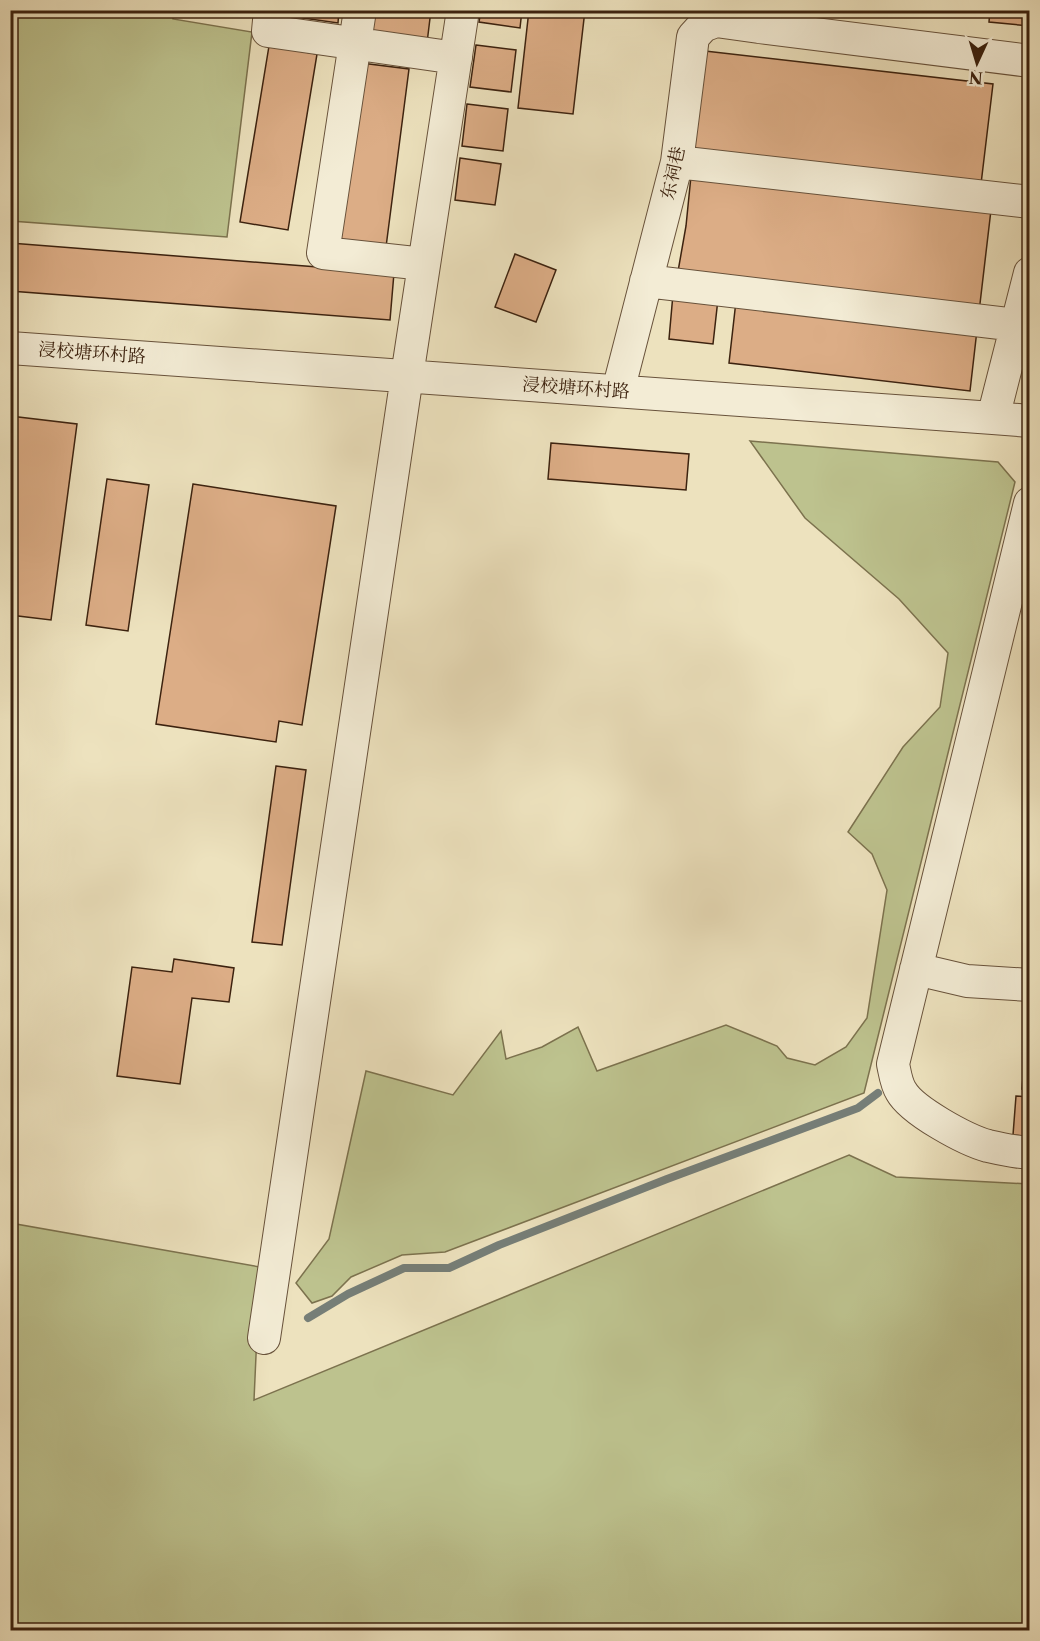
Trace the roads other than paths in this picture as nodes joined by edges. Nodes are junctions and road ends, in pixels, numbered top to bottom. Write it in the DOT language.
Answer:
graph roads {
  1 [pos="270,10"];
  2 [pos="360,10"];
  3 [pos="463,10"];
  4 [pos="760,19"];
  5 [pos="355,44"];
  6 [pos="456,58"];
  7 [pos="1029,61"];
  8 [pos="677,162"];
  9 [pos="1029,202"];
  10 [pos="424,264"];
  11 [pos="1029,273"];
  12 [pos="646,281"];
  13 [pos="1017,325"];
  14 [pos="10,348"];
  15 [pos="407,376"];
  16 [pos="618,391"];
  17 [pos="993,418"];
  18 [pos="1029,421"];
  19 [pos="1029,503"];
  20 [pos="916,969"];
  21 [pos="1029,985"];
  22 [pos="1029,1153"];
  23 [pos="264,1338"];
  1 -- 5 [label="street"];
  2 -- 5 [label="street"];
  3 -- 6 [label="street"];
  4 -- 7 [label="street, 东祠巷"];
  4 -- 8 [label="street, 东祠巷"];
  5 -- 6 [label="street"];
  5 -- 10 [label="street"];
  6 -- 10 [label="street"];
  8 -- 9 [label="street"];
  8 -- 12 [label="street, 东祠巷"];
  10 -- 15 [label="street"];
  11 -- 13 [label="street"];
  12 -- 13 [label="street"];
  12 -- 16 [label="street, 东祠巷"];
  13 -- 17 [label="street"];
  14 -- 15 [label="street, 浸校塘环村路"];
  15 -- 16 [label="street, 浸校塘环村路"];
  15 -- 23 [label="street"];
  16 -- 17 [label="street, 浸校塘环村路"];
  17 -- 18 [label="street, 浸校塘环村路"];
  19 -- 20 [label="street"];
  20 -- 21 [label="street"];
  20 -- 22 [label="street"];
}
